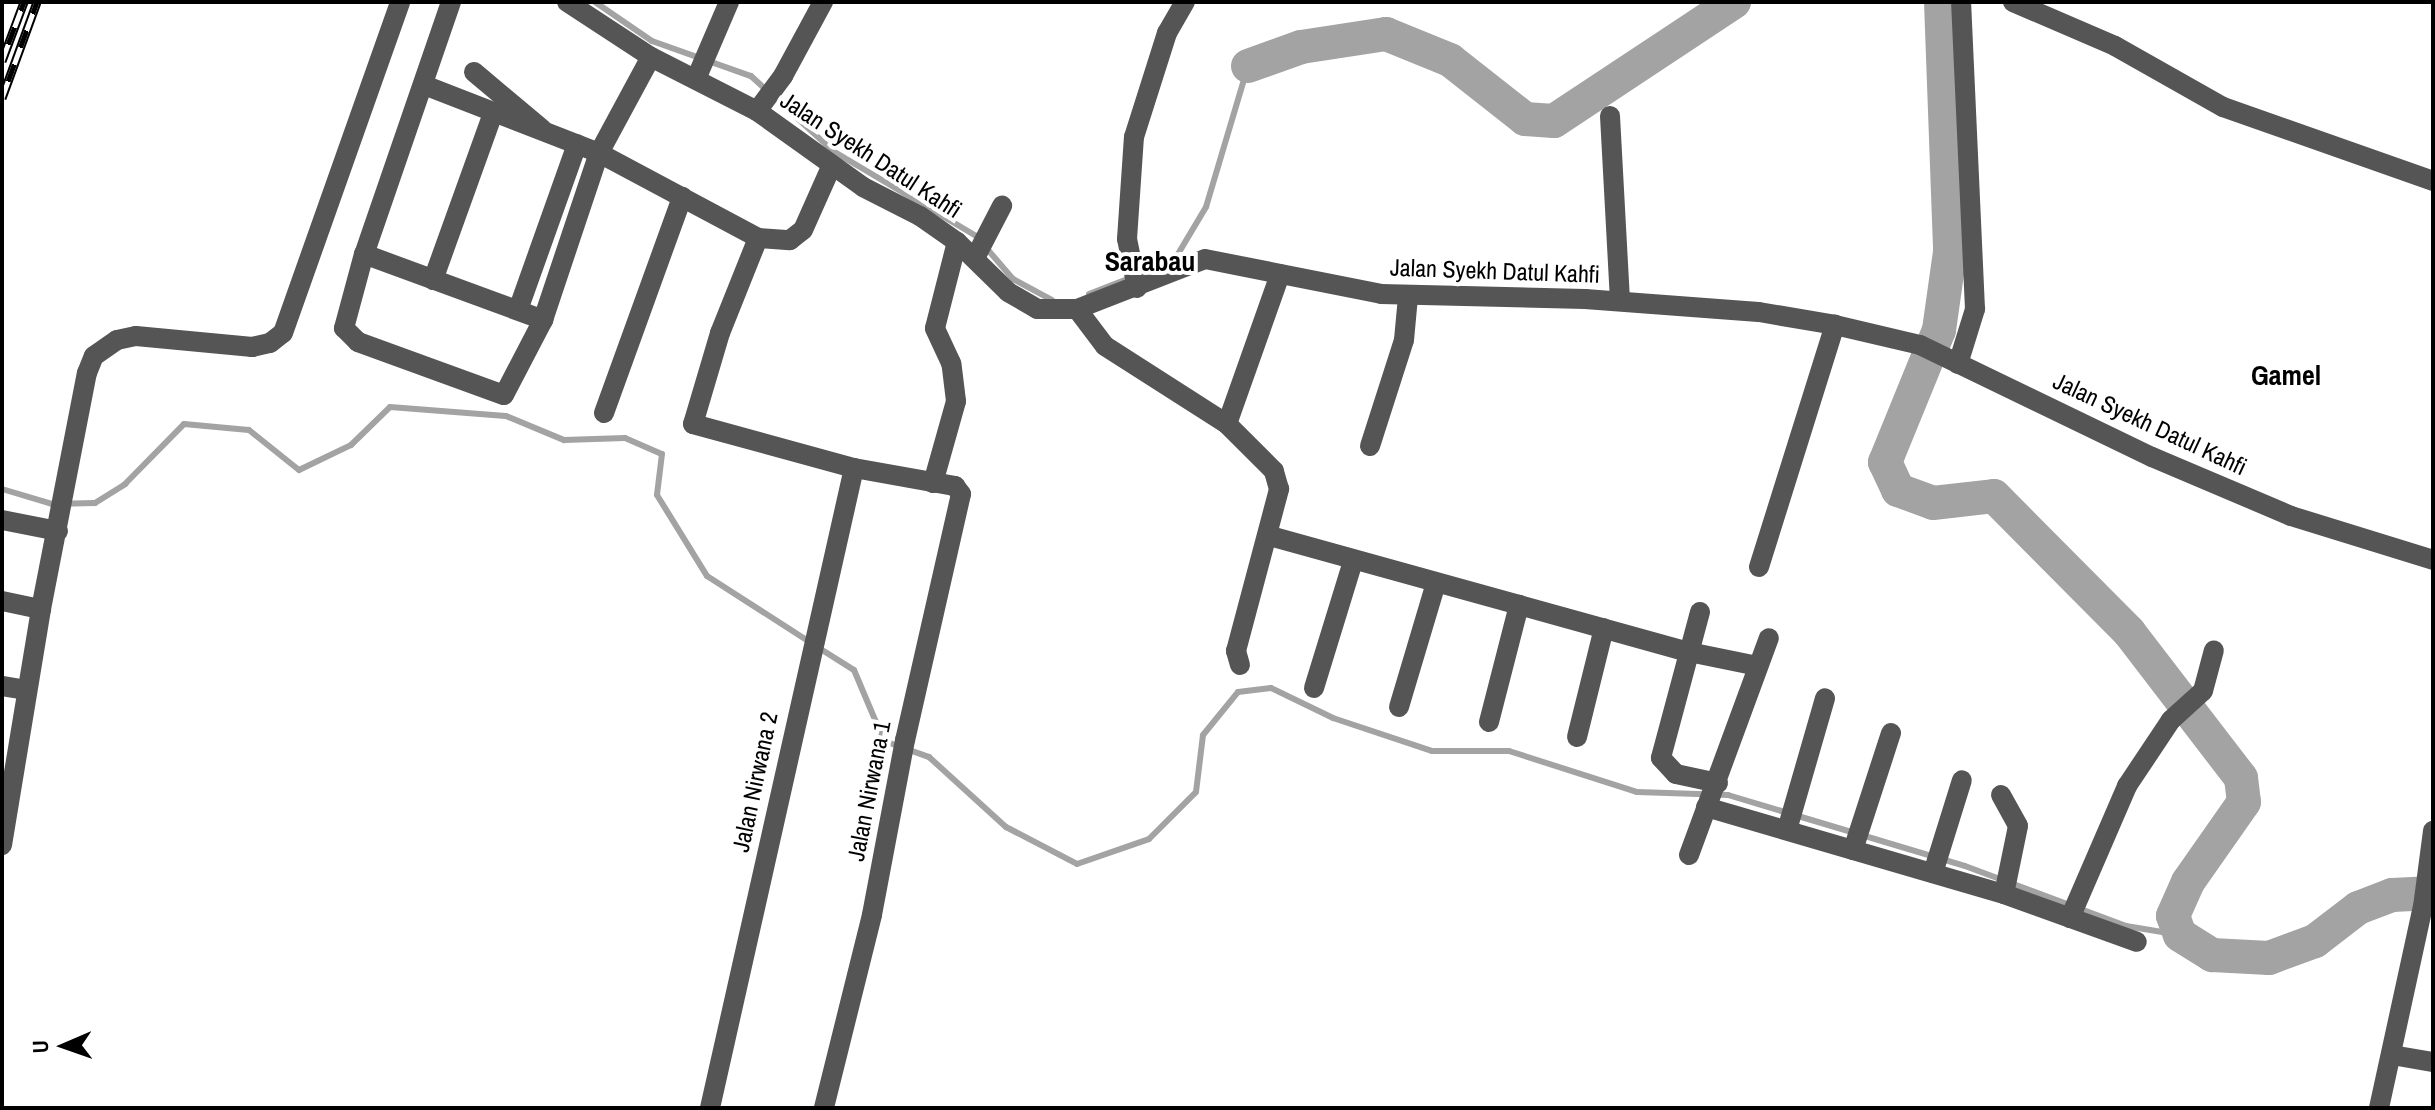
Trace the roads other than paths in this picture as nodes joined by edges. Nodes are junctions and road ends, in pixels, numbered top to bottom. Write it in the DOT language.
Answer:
graph roads {
  1 [pos="400,2"];
  2 [pos="451,2"];
  3 [pos="567,2"];
  4 [pos="729,2"];
  5 [pos="823,2"];
  6 [pos="1185,2"];
  7 [pos="1961,2"];
  8 [pos="2013,2"];
  9 [pos="651,57"];
  10 [pos="474,72"];
  11 [pos="698,75"];
  12 [pos="424,85"];
  13 [pos="766,99"];
  14 [pos="493,113"];
  15 [pos="1610,116"];
  16 [pos="544,132"];
  17 [pos="577,144"];
  18 [pos="599,153"];
  19 [pos="832,165"];
  20 [pos="2433,181"];
  21 [pos="682,197"];
  22 [pos="1002,206"];
  23 [pos="758,238"];
  24 [pos="957,242"];
  25 [pos="981,247"];
  26 [pos="364,254"];
  27 [pos="1280,274"];
  28 [pos="433,280"];
  29 [pos="1134,280"];
  30 [pos="1408,297"];
  31 [pos="1620,301"];
  32 [pos="1077,309"];
  33 [pos="518,310"];
  34 [pos="543,320"];
  35 [pos="1835,325"];
  36 [pos="1955,363"];
  37 [pos="604,413"];
  38 [pos="1227,424"];
  39 [pos="1370,446"];
  40 [pos="854,468"];
  41 [pos="933,483"];
  42 [pos="61,514"];
  43 [pos="2,520"];
  44 [pos="1270,536"];
  45 [pos="2433,560"];
  46 [pos="1353,561"];
  47 [pos="1759,567"];
  48 [pos="1436,583"];
  49 [pos="2,601"];
  50 [pos="1519,605"];
  51 [pos="41,609"];
  52 [pos="1700,612"];
  53 [pos="1604,628"];
  54 [pos="1769,638"];
  55 [pos="2214,650"];
  56 [pos="1689,652"];
  57 [pos="1240,665"];
  58 [pos="1758,666"];
  59 [pos="2,686"];
  60 [pos="1314,688"];
  61 [pos="26,690"];
  62 [pos="1825,698"];
  63 [pos="1399,707"];
  64 [pos="1489,722"];
  65 [pos="1891,733"];
  66 [pos="1577,737"];
  67 [pos="8,773"];
  68 [pos="1962,780"];
  69 [pos="1712,795"];
  70 [pos="2001,795"];
  71 [pos="1790,819"];
  72 [pos="2433,831"];
  73 [pos="1857,841"];
  74 [pos="2,845"];
  75 [pos="1689,855"];
  76 [pos="1937,859"];
  77 [pos="2006,886"];
  78 [pos="2073,909"];
  79 [pos="2137,942"];
  80 [pos="2392,1055"];
  81 [pos="2433,1062"];
  82 [pos="710,1108"];
  83 [pos="824,1108"];
  84 [pos="2379,1108"];
  1 -- 42 [label="street"];
  2 -- 12 [label="street"];
  3 -- 9 [label="street, Jalan Syekh Datul Kahfi"];
  4 -- 11 [label="street"];
  5 -- 13 [label="street"];
  6 -- 29 [label="street"];
  7 -- 36 [label="street"];
  8 -- 20 [label="street"];
  9 -- 11 [label="street, Jalan Syekh Datul Kahfi"];
  9 -- 18 [label="street"];
  10 -- 16 [label="street"];
  11 -- 13 [label="street, Jalan Syekh Datul Kahfi"];
  12 -- 14 [label="street"];
  12 -- 26 [label="street"];
  13 -- 19 [label="street, Jalan Syekh Datul Kahfi"];
  14 -- 16 [label="street"];
  14 -- 28 [label="street"];
  15 -- 31 [label="street"];
  16 -- 17 [label="street"];
  17 -- 18 [label="street"];
  17 -- 33 [label="street"];
  18 -- 21 [label="street"];
  18 -- 34 [label="street"];
  19 -- 23 [label="street"];
  19 -- 24 [label="street, Jalan Syekh Datul Kahfi"];
  21 -- 23 [label="street"];
  21 -- 37 [label="street"];
  22 -- 25 [label="street"];
  23 -- 40 [label="street"];
  24 -- 25 [label="street, Jalan Syekh Datul Kahfi"];
  24 -- 41 [label="street"];
  25 -- 32 [label="street, Jalan Syekh Datul Kahfi"];
  26 -- 28 [label="street"];
  26 -- 34 [label="street"];
  27 -- 29 [label="street, Jalan Syekh Datul Kahfi"];
  27 -- 30 [label="street, Jalan Syekh Datul Kahfi"];
  27 -- 38 [label="street"];
  28 -- 33 [label="street"];
  29 -- 32 [label="street, Jalan Syekh Datul Kahfi"];
  30 -- 31 [label="street, Jalan Syekh Datul Kahfi"];
  30 -- 39 [label="street"];
  31 -- 35 [label="street, Jalan Syekh Datul Kahfi"];
  32 -- 38 [label="street"];
  33 -- 34 [label="street"];
  35 -- 36 [label="street, Jalan Syekh Datul Kahfi"];
  35 -- 47 [label="street"];
  36 -- 45 [label="street, Jalan Syekh Datul Kahfi"];
  38 -- 44 [label="street"];
  40 -- 41 [label="street"];
  40 -- 82 [label="street, Jalan Nirwana 2"];
  41 -- 83 [label="street, Jalan Nirwana 1"];
  42 -- 43 [label="street"];
  42 -- 51 [label="street"];
  44 -- 46 [label="street"];
  44 -- 57 [label="street"];
  46 -- 48 [label="street"];
  46 -- 60 [label="street"];
  48 -- 50 [label="street"];
  48 -- 63 [label="street"];
  49 -- 51 [label="street"];
  50 -- 53 [label="street"];
  50 -- 64 [label="street"];
  51 -- 61 [label="street"];
  52 -- 56 [label="street"];
  53 -- 56 [label="street"];
  53 -- 66 [label="street"];
  54 -- 58 [label="street"];
  55 -- 78 [label="street"];
  56 -- 58 [label="street"];
  56 -- 69 [label="street"];
  58 -- 69 [label="street"];
  59 -- 61 [label="street"];
  61 -- 67 [label="street"];
  62 -- 71 [label="street"];
  65 -- 73 [label="street"];
  67 -- 74 [label="street"];
  68 -- 76 [label="street"];
  69 -- 71 [label="street"];
  69 -- 75 [label="street"];
  70 -- 77 [label="street"];
  71 -- 73 [label="street"];
  72 -- 80 [label="street"];
  73 -- 76 [label="street"];
  76 -- 77 [label="street"];
  77 -- 78 [label="street"];
  78 -- 79 [label="street"];
  80 -- 81 [label="street"];
  80 -- 84 [label="street"];
}
